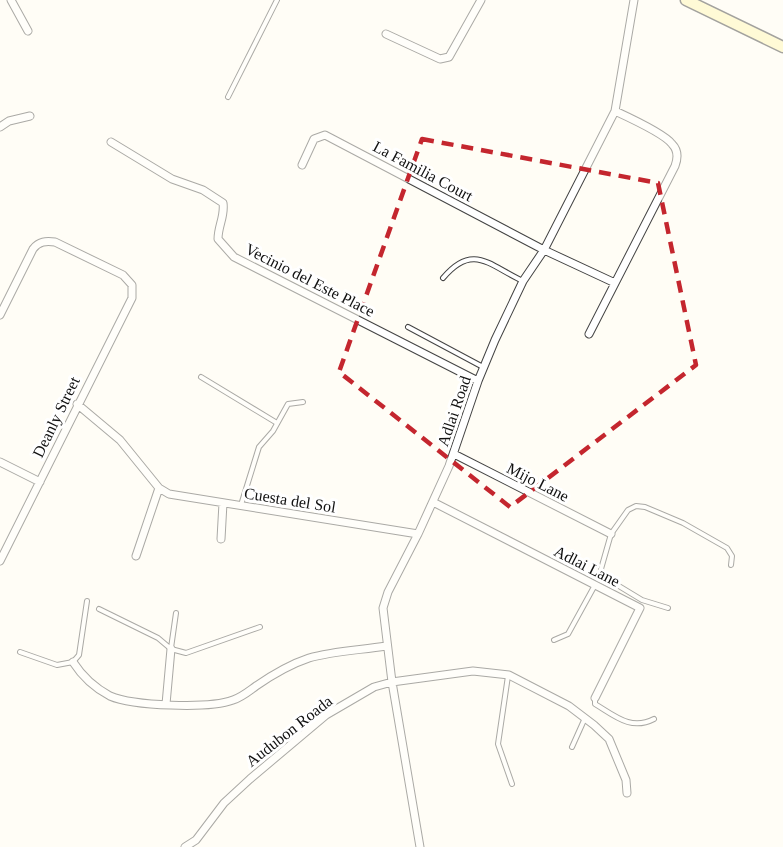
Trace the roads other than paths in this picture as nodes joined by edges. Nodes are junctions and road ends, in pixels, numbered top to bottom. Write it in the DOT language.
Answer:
graph roads {
  1 [pos="11,0"];
  2 [pos="278,0"];
  3 [pos="481,0"];
  4 [pos="634,0"];
  5 [pos="686,0"];
  6 [pos="28,31"];
  7 [pos="386,34"];
  8 [pos="783,47"];
  9 [pos="228,97"];
  10 [pos="615,111"];
  11 [pos="30,116"];
  12 [pos="0,127"];
  13 [pos="111,142"];
  14 [pos="302,165"];
  15 [pos="544,250"];
  16 [pos="443,278"];
  17 [pos="523,281"];
  18 [pos="615,283"];
  19 [pos="0,315"];
  20 [pos="408,327"];
  21 [pos="590,334"];
  22 [pos="484,367"];
  23 [pos="201,377"];
  24 [pos="478,381"];
  25 [pos="303,402"];
  26 [pos="77,404"];
  27 [pos="277,423"];
  28 [pos="454,454"];
  29 [pos="0,462"];
  30 [pos="40,482"];
  31 [pos="159,488"];
  32 [pos="432,502"];
  33 [pos="223,503"];
  34 [pos="240,506"];
  35 [pos="418,534"];
  36 [pos="611,534"];
  37 [pos="220,539"];
  38 [pos="136,556"];
  39 [pos="0,561"];
  40 [pos="731,566"];
  41 [pos="595,585"];
  42 [pos="87,601"];
  43 [pos="668,608"];
  44 [pos="99,609"];
  45 [pos="176,613"];
  46 [pos="260,627"];
  47 [pos="554,640"];
  48 [pos="386,646"];
  49 [pos="171,648"];
  50 [pos="20,651"];
  51 [pos="73,662"];
  52 [pos="508,675"];
  53 [pos="392,682"];
  54 [pos="595,698"];
  55 [pos="166,704"];
  56 [pos="585,718"];
  57 [pos="654,719"];
  58 [pos="572,747"];
  59 [pos="512,784"];
  60 [pos="627,793"];
  61 [pos="185,847"];
  62 [pos="420,847"];
  1 -- 6 [label="street"];
  2 -- 9 [label="lane"];
  3 -- 7 [label="street"];
  4 -- 10 [label="street, Adlai Road"];
  5 -- 8 [label="street"];
  10 -- 15 [label="street, Adlai Road"];
  10 -- 18 [label="street"];
  11 -- 12 [label="street"];
  13 -- 24 [label="street, Vecinio del Este Place"];
  14 -- 15 [label="street, La Familia Court"];
  15 -- 17 [label="street, Adlai Road"];
  15 -- 18 [label="street, La Familia Court"];
  16 -- 17 [label="lane"];
  17 -- 22 [label="street, Adlai Road"];
  18 -- 21 [label="street"];
  19 -- 26 [label="street, Deanly Street"];
  20 -- 22 [label="lane"];
  22 -- 24 [label="street, Adlai Road"];
  23 -- 27 [label="lane"];
  24 -- 28 [label="street, Adlai Road"];
  25 -- 27 [label="lane"];
  26 -- 30 [label="street, Deanly Street"];
  26 -- 31 [label="street"];
  27 -- 34 [label="lane"];
  28 -- 32 [label="street, Adlai Road"];
  28 -- 36 [label="street, Mijo Lane"];
  29 -- 30 [label="street"];
  30 -- 39 [label="street, Deanly Street"];
  31 -- 33 [label="street, Cuesta del Sol"];
  31 -- 38 [label="street"];
  32 -- 35 [label="street, Adlai Road"];
  32 -- 41 [label="street, Adlai Lane"];
  33 -- 34 [label="street, Cuesta del Sol"];
  33 -- 37 [label="street"];
  34 -- 35 [label="street, Cuesta del Sol"];
  35 -- 48 [label="street, Adlai Road"];
  36 -- 40 [label="lane"];
  36 -- 43 [label="lane"];
  41 -- 47 [label="lane"];
  41 -- 54 [label="street, Adlai Lane"];
  42 -- 51 [label="lane"];
  44 -- 49 [label="lane"];
  45 -- 49 [label="lane"];
  46 -- 49 [label="lane"];
  48 -- 53 [label="street, Adlai Road"];
  48 -- 55 [label="street"];
  49 -- 55 [label="street"];
  50 -- 51 [label="lane"];
  51 -- 55 [label="street"];
  52 -- 53 [label="street, Audubon Roada"];
  52 -- 56 [label="street, Audubon Roada"];
  52 -- 59 [label="lane"];
  53 -- 61 [label="street, Audubon Roada"];
  53 -- 62 [label="street, Adlai Road"];
  54 -- 57 [label="lane"];
  56 -- 58 [label="lane"];
  56 -- 60 [label="street, Audubon Roada"];
}
